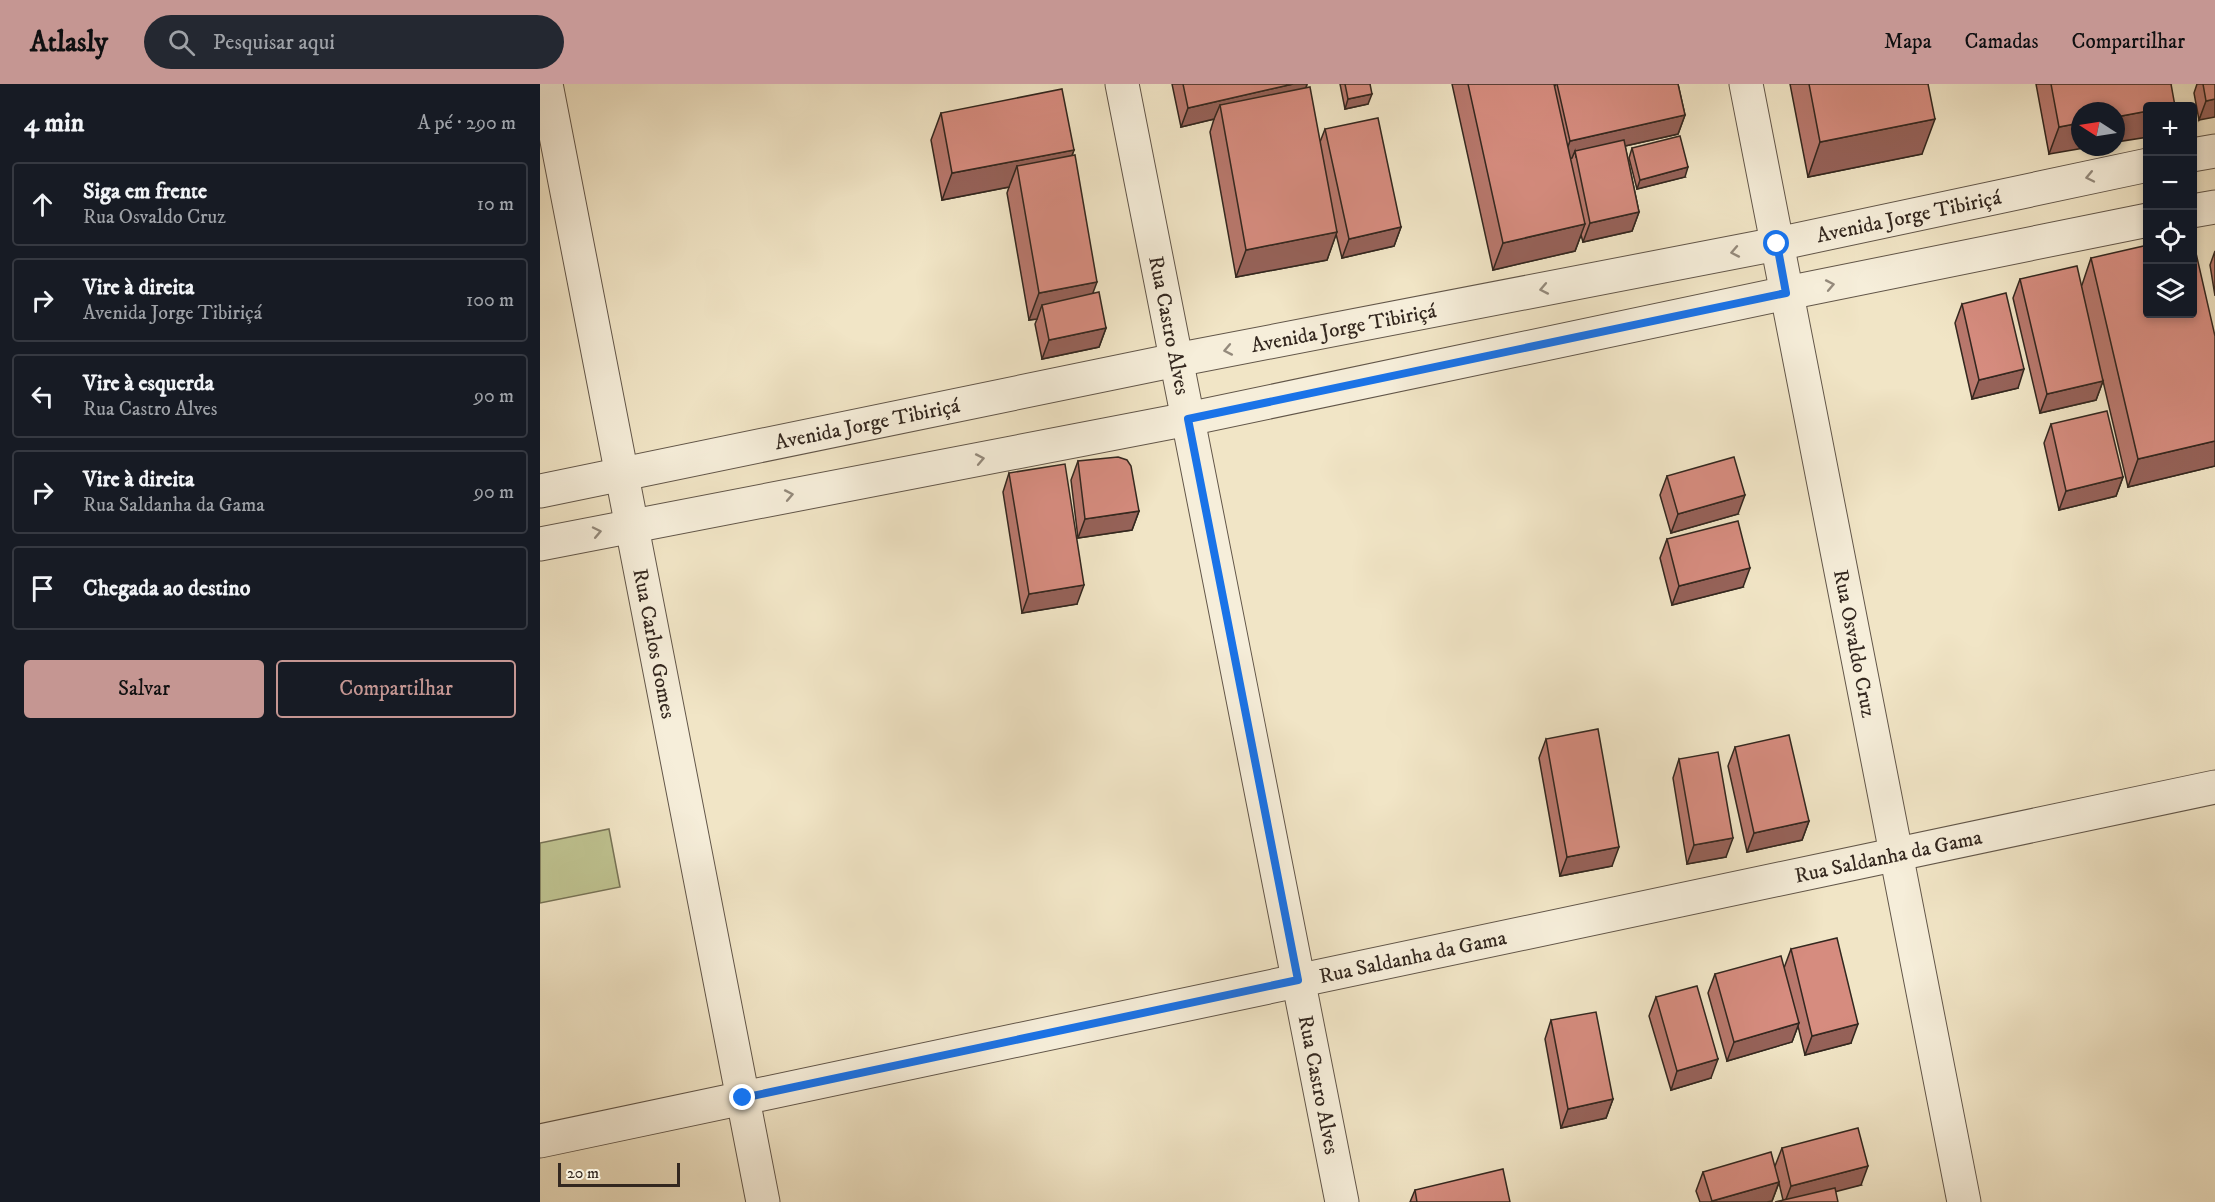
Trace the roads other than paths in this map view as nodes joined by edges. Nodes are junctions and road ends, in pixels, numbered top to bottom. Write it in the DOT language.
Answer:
graph roads {
  1 [pos="546,84"];
  2 [pos="1122,84"];
  3 [pos="1746,84"];
  4 [pos="2215,151"];
  5 [pos="2197,154"];
  6 [pos="2143,166"];
  7 [pos="2215,207"];
  8 [pos="2197,210"];
  9 [pos="2143,221"];
  10 [pos="1777,244"];
  11 [pos="1786,293"];
  12 [pos="1176,360"];
  13 [pos="1188,419"];
  14 [pos="622,473"];
  15 [pos="540,491"];
  16 [pos="632,525"];
  17 [pos="540,544"];
  18 [pos="2215,787"];
  19 [pos="1897,855"];
  20 [pos="1298,980"];
  21 [pos="743,1098"];
  22 [pos="540,1141"];
  23 [pos="763,1202"];
  24 [pos="1342,1202"];
  25 [pos="1964,1202"];
  1 -- 14 [label="street, Rua Carlos Gomes"];
  2 -- 12 [label="street, Rua Castro Alves"];
  3 -- 10 [label="street, Rua Osvaldo Cruz"];
  4 -- 5 [label="street"];
  6 -- 10 [label="street, Avenida Jorge Tibiriçá, one-way"];
  7 -- 8 [label="street"];
  11 -- 9 [label="street, one-way"];
  10 -- 11 [label="street, Rua Osvaldo Cruz"];
  10 -- 12 [label="street, Avenida Jorge Tibiriçá, one-way"];
  11 -- 13 [label="street"];
  11 -- 19 [label="street, Rua Osvaldo Cruz"];
  12 -- 13 [label="street, Rua Castro Alves"];
  12 -- 14 [label="street, Avenida Jorge Tibiriçá"];
  16 -- 13 [label="street, one-way"];
  13 -- 20 [label="street, Rua Castro Alves"];
  14 -- 15 [label="street, Avenida Jorge Tibiriçá"];
  14 -- 16 [label="street, Rua Carlos Gomes"];
  17 -- 16 [label="street, one-way"];
  16 -- 21 [label="street, Rua Carlos Gomes"];
  18 -- 19 [label="street, Rua Saldanha da Gama"];
  19 -- 20 [label="street, Rua Saldanha da Gama"];
  19 -- 25 [label="street, Rua Osvaldo Cruz"];
  20 -- 21 [label="street, Rua Saldanha da Gama"];
  20 -- 24 [label="street, Rua Castro Alves"];
  21 -- 22 [label="street, Rua Saldanha da Gama"];
  21 -- 23 [label="street, Rua Carlos Gomes"];
}
